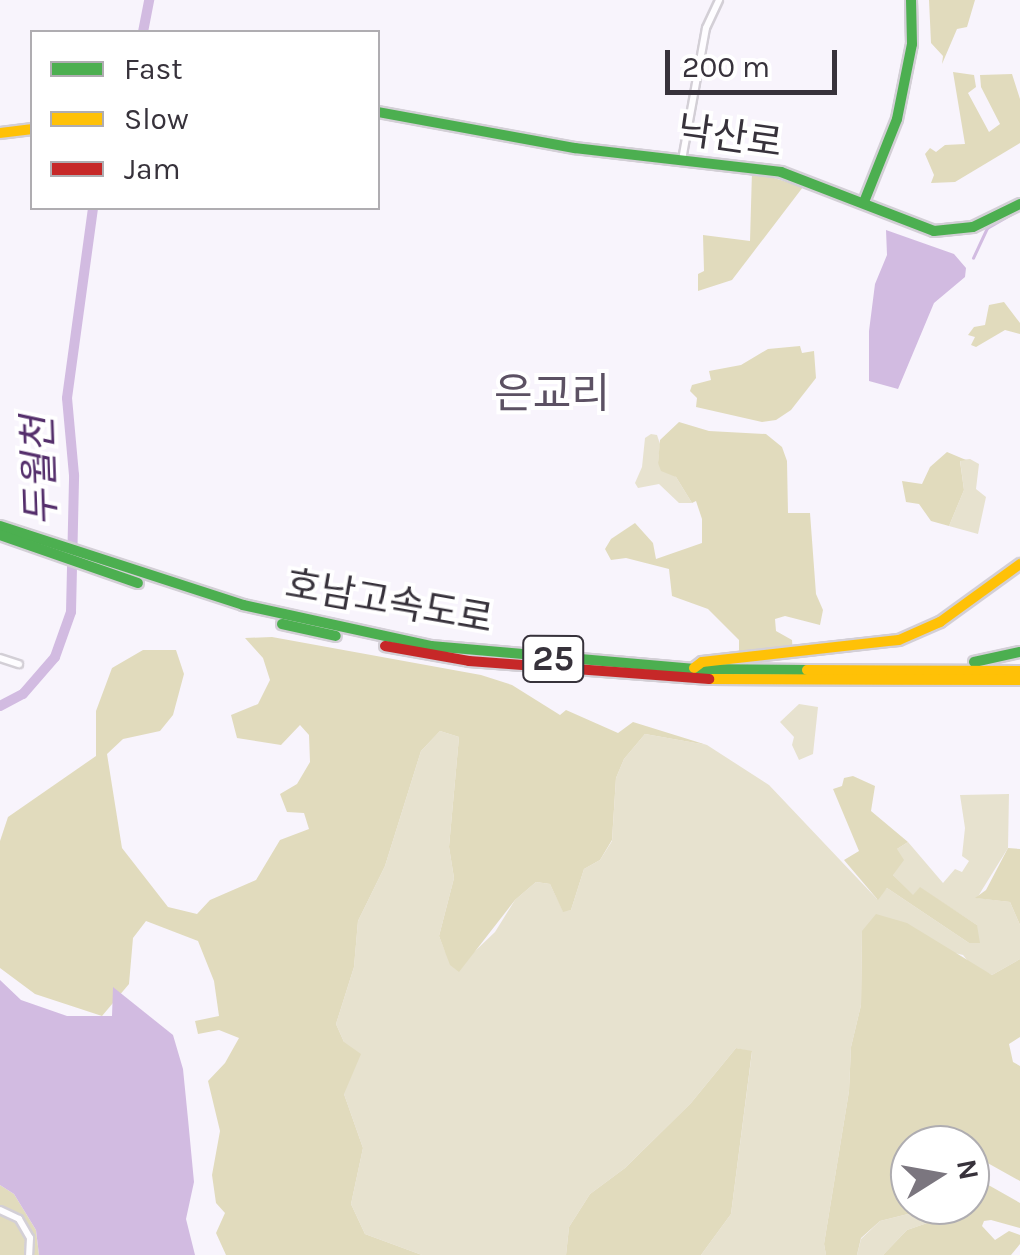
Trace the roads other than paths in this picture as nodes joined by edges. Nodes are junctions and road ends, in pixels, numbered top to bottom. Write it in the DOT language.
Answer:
graph roads {
  1 [pos="719,0"];
  2 [pos="911,0"];
  3 [pos="380,112"];
  4 [pos="30,129"];
  5 [pos="0,133"];
  6 [pos="682,160"];
  7 [pos="864,202"];
  8 [pos="1020,204"];
  9 [pos="0,526"];
  10 [pos="0,535"];
  11 [pos="1020,564"];
  12 [pos="99,566"];
  13 [pos="1020,652"];
  14 [pos="0,658"];
  15 [pos="19,664"];
  16 [pos="692,669"];
  17 [pos="906,670"];
  18 [pos="1020,671"];
  19 [pos="1020,680"];
  20 [pos="0,1210"];
  21 [pos="28,1255"];
  1 -- 6 [label="street"];
  2 -- 7 [label="main road"];
  3 -- 6 [label="main road, 낙산로"];
  4 -- 5 [label="main road"];
  6 -- 7 [label="main road, 낙산로"];
  7 -- 8 [label="main road, 낙산로"];
  9 -- 12 [label="main road, 호남고속도로 / 25"];
  10 -- 12 [label="main road, 호남고속도로 / 25"];
  11 -- 16 [label="main road"];
  12 -- 16 [label="main road, 호남고속도로 / 25"];
  12 -- 19 [label="main road, 호남고속도로 / 25"];
  13 -- 17 [label="main road"];
  14 -- 15 [label="street"];
  16 -- 17 [label="main road, 호남고속도로 / 25"];
  17 -- 18 [label="main road, 호남고속도로 / 25"];
  20 -- 21 [label="street"];
}
